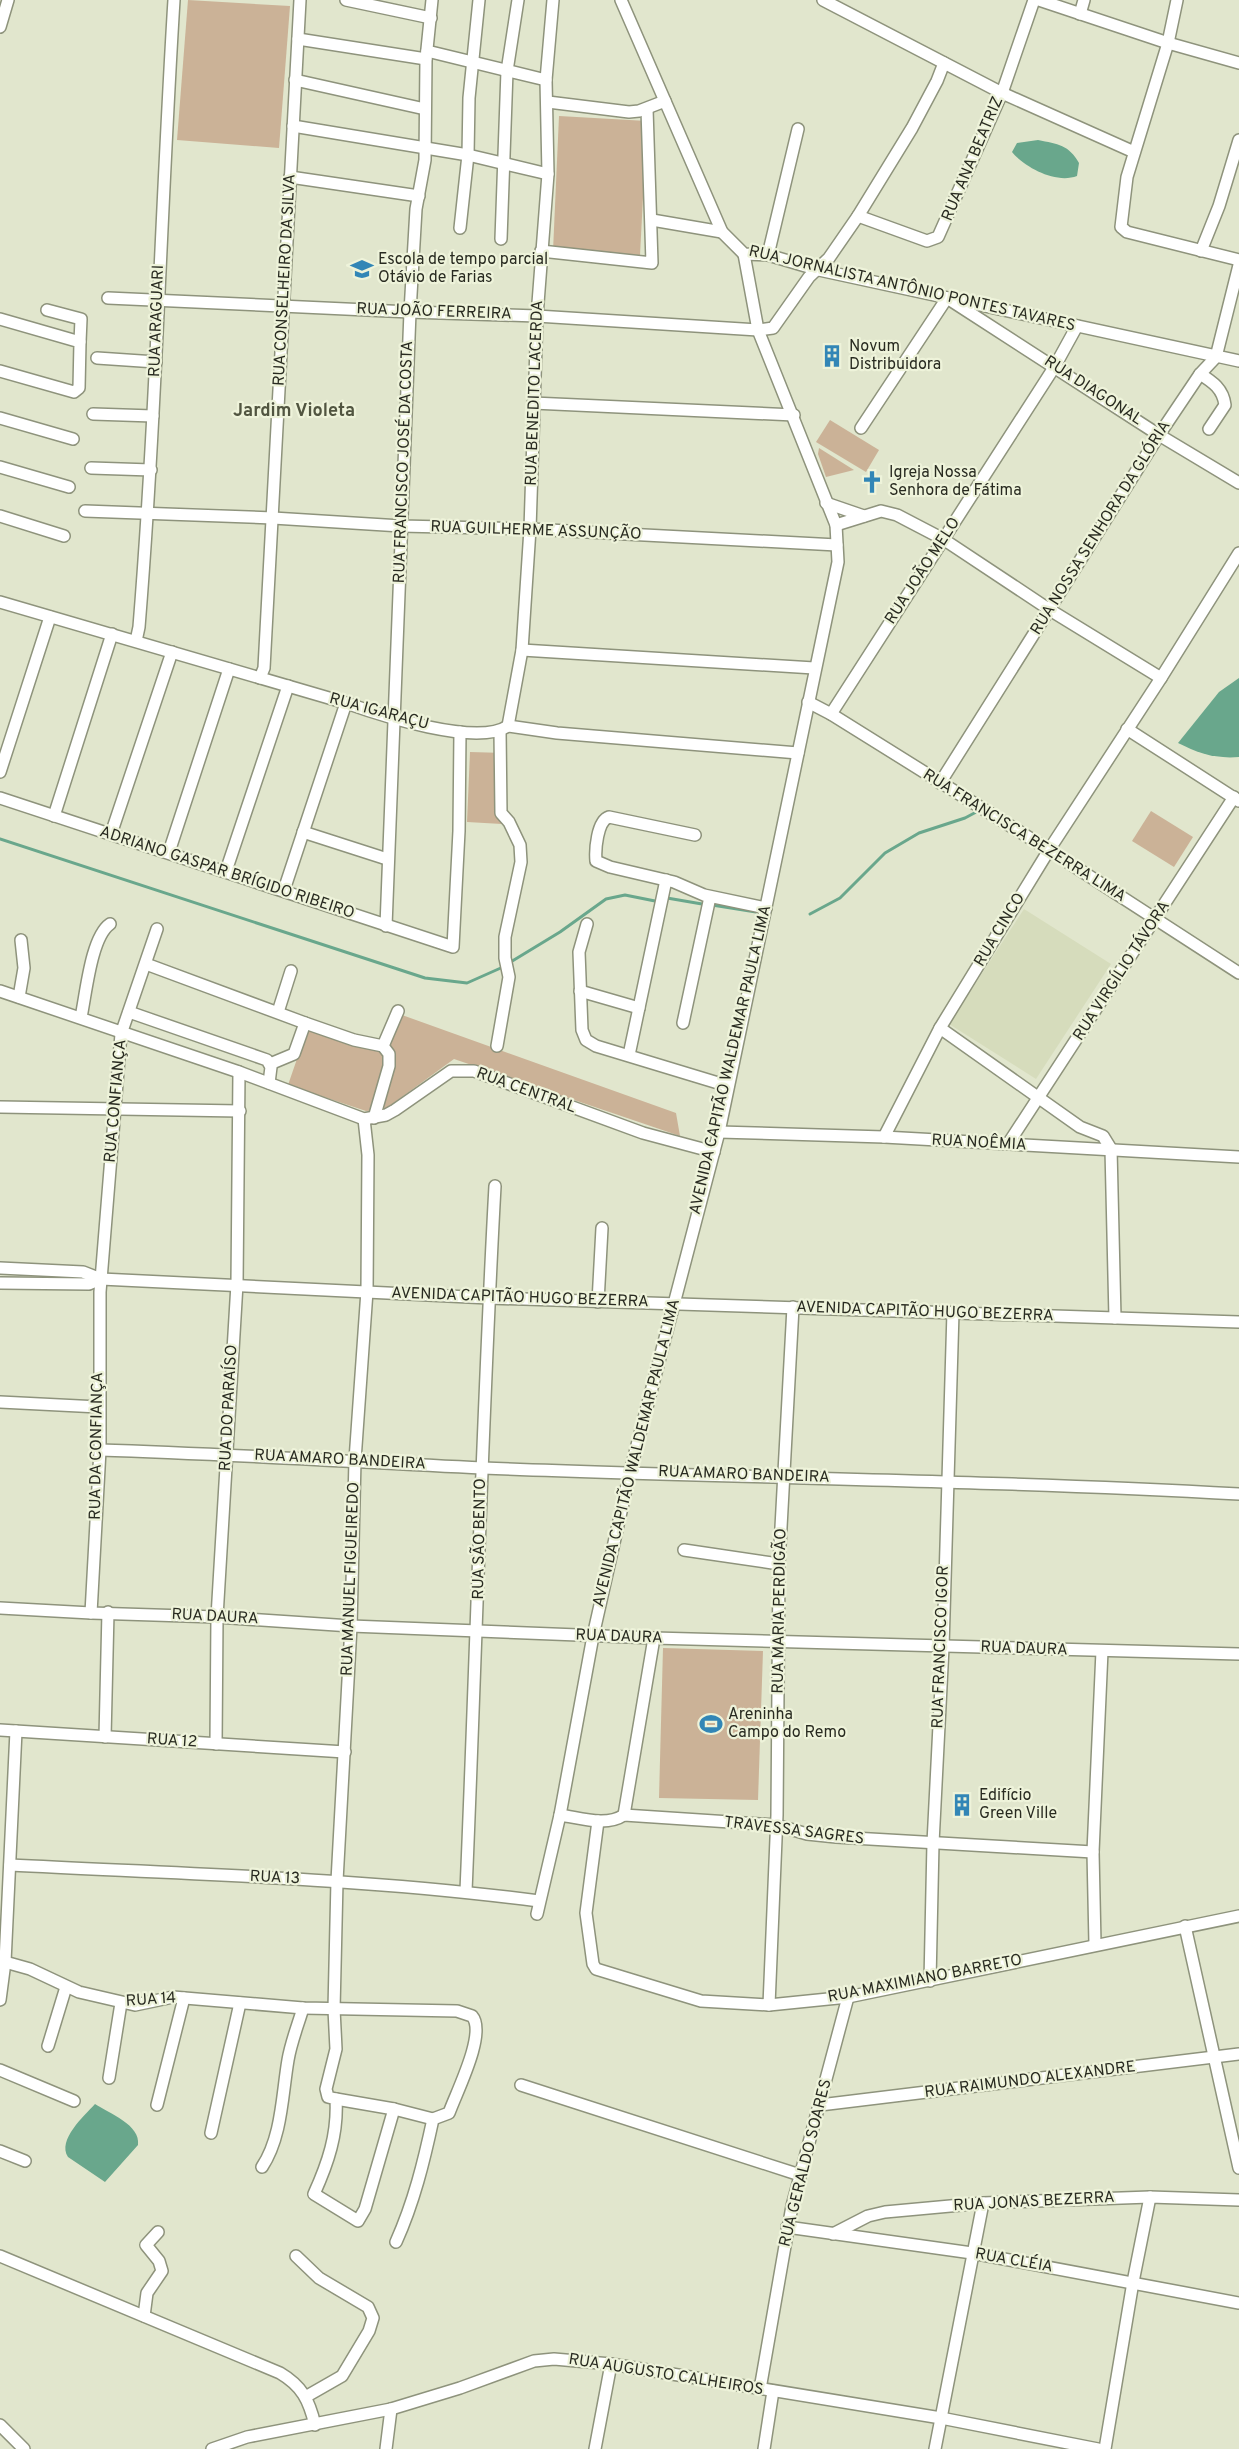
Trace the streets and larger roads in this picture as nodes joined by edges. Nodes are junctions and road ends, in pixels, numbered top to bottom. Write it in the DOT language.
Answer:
graph roads {
  1 [pos="8,0"];
  2 [pos="174,0"];
  3 [pos="300,0"];
  4 [pos="346,0"];
  5 [pos="432,0"];
  6 [pos="478,0"];
  7 [pos="518,0"];
  8 [pos="553,0"];
  9 [pos="621,0"];
  10 [pos="823,0"];
  11 [pos="1034,0"];
  12 [pos="1039,0"];
  13 [pos="1084,0"];
  14 [pos="1177,0"];
  15 [pos="1080,14"];
  16 [pos="431,18"];
  17 [pos="0,27"];
  18 [pos="298,39"];
  19 [pos="1168,43"];
  20 [pos="427,55"];
  21 [pos="472,61"];
  22 [pos="944,63"];
  23 [pos="1239,63"];
  24 [pos="507,71"];
  25 [pos="295,80"];
  26 [pos="546,80"];
  27 [pos="1002,92"];
  28 [pos="665,101"];
  29 [pos="548,102"];
  30 [pos="425,109"];
  31 [pos="646,109"];
  32 [pos="292,126"];
  33 [pos="798,129"];
  34 [pos="1239,140"];
  35 [pos="424,148"];
  36 [pos="1134,152"];
  37 [pos="468,155"];
  38 [pos="504,164"];
  39 [pos="548,174"];
  40 [pos="290,177"];
  41 [pos="419,196"];
  42 [pos="858,216"];
  43 [pos="652,220"];
  44 [pos="460,228"];
  45 [pos="722,232"];
  46 [pos="501,239"];
  47 [pos="542,251"];
  48 [pos="1201,251"];
  49 [pos="744,254"];
  50 [pos="768,255"];
  51 [pos="1239,260"];
  52 [pos="1239,265"];
  53 [pos="819,270"];
  54 [pos="108,298"];
  55 [pos="947,298"];
  56 [pos="158,300"];
  57 [pos="284,306"];
  58 [pos="47,310"];
  59 [pos="410,312"];
  60 [pos="537,316"];
  61 [pos="0,319"];
  62 [pos="1077,326"];
  63 [pos="758,330"];
  64 [pos="80,342"];
  65 [pos="1216,357"];
  66 [pos="97,358"];
  67 [pos="1239,361"];
  68 [pos="156,362"];
  69 [pos="1055,366"];
  70 [pos="0,370"];
  71 [pos="1200,374"];
  72 [pos="533,403"];
  73 [pos="93,414"];
  74 [pos="794,415"];
  75 [pos="153,416"];
  76 [pos="0,418"];
  77 [pos="861,428"];
  78 [pos="1210,429"];
  79 [pos="1159,435"];
  80 [pos="73,439"];
  81 [pos="0,467"];
  82 [pos="91,468"];
  83 [pos="151,470"];
  84 [pos="1239,483"];
  85 [pos="69,487"];
  86 [pos="826,503"];
  87 [pos="85,511"];
  88 [pos="148,512"];
  89 [pos="0,516"];
  90 [pos="864,516"];
  91 [pos="273,518"];
  92 [pos="836,525"];
  93 [pos="401,526"];
  94 [pos="530,529"];
  95 [pos="64,536"];
  96 [pos="943,539"];
  97 [pos="838,544"];
  98 [pos="1239,553"];
  99 [pos="0,602"];
  100 [pos="1050,610"];
  101 [pos="50,617"];
  102 [pos="112,634"];
  103 [pos="136,641"];
  104 [pos="522,650"];
  105 [pos="172,652"];
  106 [pos="814,668"];
  107 [pos="229,669"];
  108 [pos="260,678"];
  109 [pos="1161,678"];
  110 [pos="288,686"];
  111 [pos="808,702"];
  112 [pos="346,703"];
  113 [pos="831,714"];
  114 [pos="394,719"];
  115 [pos="504,728"];
  116 [pos="1127,729"];
  117 [pos="460,732"];
  118 [pos="798,753"];
  119 [pos="0,772"];
  120 [pos="940,784"];
  121 [pos="0,798"];
  122 [pos="1236,799"];
  123 [pos="54,816"];
  124 [pos="303,832"];
  125 [pos="111,834"];
  126 [pos="695,835"];
  127 [pos="1049,850"];
  128 [pos="169,852"];
  129 [pos="387,859"];
  130 [pos="226,871"];
  131 [pos="666,880"];
  132 [pos="284,890"];
  133 [pos="710,897"];
  134 [pos="766,908"];
  135 [pos="1156,920"];
  136 [pos="110,924"];
  137 [pos="587,924"];
  138 [pos="386,926"];
  139 [pos="157,929"];
  140 [pos="21,940"];
  141 [pos="146,964"];
  142 [pos="291,971"];
  143 [pos="1239,973"];
  144 [pos="0,991"];
  145 [pos="580,991"];
  146 [pos="19,997"];
  147 [pos="639,1008"];
  148 [pos="398,1011"];
  149 [pos="129,1012"];
  150 [pos="278,1012"];
  151 [pos="81,1018"];
  152 [pos="305,1023"];
  153 [pos="683,1023"];
  154 [pos="940,1028"];
  155 [pos="121,1034"];
  156 [pos="383,1046"];
  157 [pos="497,1046"];
  158 [pos="629,1055"];
  159 [pos="270,1064"];
  160 [pos="239,1072"];
  161 [pos="269,1083"];
  162 [pos="728,1086"];
  163 [pos="1039,1096"];
  164 [pos="0,1107"];
  165 [pos="116,1110"];
  166 [pos="240,1111"];
  167 [pos="369,1118"];
  168 [pos="719,1132"];
  169 [pos="884,1137"];
  170 [pos="1008,1144"];
  171 [pos="1111,1150"];
  172 [pos="714,1152"];
  173 [pos="1239,1157"];
  174 [pos="495,1186"];
  175 [pos="602,1228"];
  176 [pos="0,1268"];
  177 [pos="102,1279"];
  178 [pos="0,1283"];
  179 [pos="237,1284"];
  180 [pos="367,1291"];
  181 [pos="489,1298"];
  182 [pos="598,1302"];
  183 [pos="673,1304"];
  184 [pos="793,1307"];
  185 [pos="953,1312"];
  186 [pos="1115,1318"];
  187 [pos="1239,1322"];
  188 [pos="0,1402"];
  189 [pos="99,1407"];
  190 [pos="100,1450"];
  191 [pos="227,1454"];
  192 [pos="355,1460"];
  193 [pos="482,1468"];
  194 [pos="630,1472"];
  195 [pos="784,1476"];
  196 [pos="947,1481"];
  197 [pos="1239,1494"];
  198 [pos="684,1550"];
  199 [pos="779,1564"];
  200 [pos="0,1608"];
  201 [pos="108,1612"];
  202 [pos="91,1613"];
  203 [pos="217,1617"];
  204 [pos="351,1626"];
  205 [pos="478,1630"];
  206 [pos="593,1636"];
  207 [pos="654,1638"];
  208 [pos="778,1643"];
  209 [pos="942,1647"];
  210 [pos="1102,1652"];
  211 [pos="1239,1654"];
  212 [pos="0,1730"];
  213 [pos="16,1731"];
  214 [pos="105,1737"];
  215 [pos="216,1744"];
  216 [pos="344,1752"];
  217 [pos="560,1815"];
  218 [pos="624,1815"];
  219 [pos="598,1821"];
  220 [pos="776,1826"];
  221 [pos="933,1842"];
  222 [pos="1093,1852"];
  223 [pos="10,1865"];
  224 [pos="337,1881"];
  225 [pos="466,1891"];
  226 [pos="538,1901"];
  227 [pos="537,1914"];
  228 [pos="1239,1916"];
  229 [pos="3,1925"];
  230 [pos="1186,1926"];
  231 [pos="1095,1944"];
  232 [pos="5,1962"];
  233 [pos="930,1981"];
  234 [pos="66,1987"];
  235 [pos="848,1997"];
  236 [pos="184,1998"];
  237 [pos="0,2000"];
  238 [pos="121,2003"];
  239 [pos="240,2003"];
  240 [pos="769,2005"];
  241 [pos="303,2008"];
  242 [pos="334,2009"];
  243 [pos="48,2046"];
  244 [pos="1239,2054"];
  245 [pos="1216,2058"];
  246 [pos="0,2070"];
  247 [pos="109,2078"];
  248 [pos="521,2085"];
  249 [pos="336,2100"];
  250 [pos="74,2101"];
  251 [pos="157,2105"];
  252 [pos="820,2105"];
  253 [pos="394,2109"];
  254 [pos="433,2119"];
  255 [pos="211,2133"];
  256 [pos="0,2150"];
  257 [pos="25,2161"];
  258 [pos="262,2167"];
  259 [pos="1239,2168"];
  260 [pos="800,2175"];
  261 [pos="1150,2197"];
  262 [pos="1239,2200"];
  263 [pos="983,2203"];
  264 [pos="787,2227"];
  265 [pos="158,2232"];
  266 [pos="833,2234"];
  267 [pos="396,2242"];
  268 [pos="972,2253"];
  269 [pos="0,2256"];
  270 [pos="296,2256"];
  271 [pos="1133,2282"];
  272 [pos="1239,2303"];
  273 [pos="144,2316"];
  274 [pos="611,2364"];
  275 [pos="760,2389"];
  276 [pos="773,2391"];
  277 [pos="307,2396"];
  278 [pos="391,2410"];
  279 [pos="941,2418"];
  280 [pos="315,2425"];
  281 [pos="1,2426"];
  282 [pos="24,2449"];
  283 [pos="212,2449"];
  284 [pos="386,2449"];
  285 [pos="595,2449"];
  286 [pos="764,2449"];
  287 [pos="936,2449"];
  288 [pos="1098,2449"];
  289 [pos="1105,2449"];
  1 -- 17 [label="street"];
  2 -- 56 [label="street, RUA ARAGUARI"];
  3 -- 18 [label="street, RUA CONSELHEIRO DA SILVA"];
  4 -- 16 [label="street"];
  5 -- 16 [label="street, RUA FRANCISCO JOSÉ DA COSTA"];
  6 -- 21 [label="street"];
  7 -- 24 [label="street"];
  8 -- 26 [label="street, RUA BENEDITO LACERDA"];
  9 -- 28 [label="street, RUA JORNALISTA ANTÔNIO PONTES TAVARES"];
  10 -- 22 [label="street"];
  11 -- 27 [label="street, RUA ANA BEATRIZ"];
  12 -- 15 [label="street"];
  13 -- 15 [label="street"];
  14 -- 19 [label="street"];
  15 -- 19 [label="street"];
  16 -- 20 [label="street, RUA FRANCISCO JOSÉ DA COSTA"];
  18 -- 20 [label="street"];
  18 -- 25 [label="street, RUA CONSELHEIRO DA SILVA"];
  19 -- 23 [label="street"];
  19 -- 36 [label="street"];
  20 -- 21 [label="street"];
  20 -- 30 [label="street, RUA FRANCISCO JOSÉ DA COSTA"];
  21 -- 24 [label="street"];
  21 -- 37 [label="street"];
  22 -- 27 [label="street"];
  22 -- 42 [label="street"];
  24 -- 26 [label="street"];
  24 -- 38 [label="street"];
  25 -- 30 [label="street"];
  25 -- 32 [label="street, RUA CONSELHEIRO DA SILVA"];
  26 -- 29 [label="street, RUA BENEDITO LACERDA"];
  27 -- 36 [label="street"];
  27 -- 42 [label="street, RUA ANA BEATRIZ"];
  28 -- 31 [label="street"];
  28 -- 45 [label="street, RUA JORNALISTA ANTÔNIO PONTES TAVARES"];
  29 -- 31 [label="street"];
  29 -- 39 [label="street, RUA BENEDITO LACERDA"];
  30 -- 35 [label="street, RUA FRANCISCO JOSÉ DA COSTA"];
  31 -- 43 [label="street"];
  32 -- 35 [label="street"];
  32 -- 40 [label="street, RUA CONSELHEIRO DA SILVA"];
  33 -- 50 [label="street"];
  34 -- 48 [label="street"];
  35 -- 37 [label="street"];
  35 -- 41 [label="street, RUA FRANCISCO JOSÉ DA COSTA"];
  36 -- 48 [label="street"];
  37 -- 38 [label="street"];
  37 -- 44 [label="street"];
  38 -- 39 [label="street"];
  38 -- 46 [label="street"];
  39 -- 47 [label="street, RUA BENEDITO LACERDA"];
  40 -- 41 [label="street"];
  40 -- 57 [label="street, RUA CONSELHEIRO DA SILVA"];
  41 -- 59 [label="street, RUA FRANCISCO JOSÉ DA COSTA"];
  42 -- 53 [label="street"];
  43 -- 45 [label="street"];
  43 -- 47 [label="street"];
  45 -- 49 [label="street, RUA JORNALISTA ANTÔNIO PONTES TAVARES"];
  47 -- 60 [label="street, RUA BENEDITO LACERDA"];
  48 -- 51 [label="street"];
  49 -- 50 [label="street, RUA JORNALISTA ANTÔNIO PONTES TAVARES"];
  49 -- 63 [label="street, AVENIDA CAPITÃO WALDEMAR PAULA LIMA"];
  50 -- 53 [label="street, RUA JORNALISTA ANTÔNIO PONTES TAVARES"];
  52 -- 65 [label="street, RUA NOSSA SENHORA DA GLÓRIA"];
  53 -- 55 [label="street, RUA JORNALISTA ANTÔNIO PONTES TAVARES"];
  53 -- 63 [label="street"];
  54 -- 56 [label="street, RUA JOÃO FERREIRA"];
  55 -- 62 [label="street, RUA JORNALISTA ANTÔNIO PONTES TAVARES"];
  55 -- 69 [label="street, RUA DIAGONAL"];
  55 -- 77 [label="street"];
  56 -- 57 [label="street, RUA JOÃO FERREIRA"];
  56 -- 68 [label="street, RUA ARAGUARI"];
  57 -- 59 [label="street, RUA JOÃO FERREIRA"];
  57 -- 91 [label="street, RUA CONSELHEIRO DA SILVA"];
  58 -- 64 [label="street"];
  59 -- 60 [label="street, RUA JOÃO FERREIRA"];
  59 -- 93 [label="street, RUA FRANCISCO JOSÉ DA COSTA"];
  60 -- 63 [label="street, RUA JOÃO FERREIRA"];
  60 -- 72 [label="street, RUA BENEDITO LACERDA"];
  61 -- 64 [label="street"];
  62 -- 65 [label="street, RUA JORNALISTA ANTÔNIO PONTES TAVARES"];
  62 -- 69 [label="street, RUA JOÃO MELO"];
  63 -- 74 [label="street, AVENIDA CAPITÃO WALDEMAR PAULA LIMA"];
  64 -- 70 [label="street"];
  65 -- 67 [label="street, RUA JORNALISTA ANTÔNIO PONTES TAVARES"];
  65 -- 71 [label="street, RUA NOSSA SENHORA DA GLÓRIA"];
  66 -- 68 [label="street"];
  68 -- 75 [label="street, RUA ARAGUARI"];
  69 -- 79 [label="street, RUA DIAGONAL"];
  69 -- 96 [label="street, RUA JOÃO MELO"];
  71 -- 78 [label="street"];
  71 -- 79 [label="street, RUA NOSSA SENHORA DA GLÓRIA"];
  72 -- 74 [label="street"];
  72 -- 94 [label="street, RUA BENEDITO LACERDA"];
  73 -- 75 [label="street"];
  74 -- 86 [label="street, AVENIDA CAPITÃO WALDEMAR PAULA LIMA"];
  75 -- 83 [label="street, RUA ARAGUARI"];
  76 -- 80 [label="street"];
  79 -- 84 [label="street, RUA DIAGONAL"];
  79 -- 100 [label="street, RUA NOSSA SENHORA DA GLÓRIA"];
  81 -- 85 [label="street"];
  82 -- 83 [label="street"];
  83 -- 88 [label="street, RUA ARAGUARI"];
  86 -- 90 [label="street"];
  86 -- 92 [label="street, AVENIDA CAPITÃO WALDEMAR PAULA LIMA"];
  87 -- 88 [label="street, RUA GUILHERME ASSUNÇÃO"];
  88 -- 91 [label="street, RUA GUILHERME ASSUNÇÃO"];
  88 -- 103 [label="street, RUA ARAGUARI"];
  89 -- 95 [label="street"];
  90 -- 92 [label="street"];
  90 -- 96 [label="street"];
  91 -- 93 [label="street, RUA GUILHERME ASSUNÇÃO"];
  91 -- 108 [label="street, RUA CONSELHEIRO DA SILVA"];
  92 -- 97 [label="street, AVENIDA CAPITÃO WALDEMAR PAULA LIMA"];
  93 -- 94 [label="street, RUA GUILHERME ASSUNÇÃO"];
  93 -- 114 [label="street, RUA FRANCISCO JOSÉ DA COSTA"];
  94 -- 97 [label="street, RUA GUILHERME ASSUNÇÃO"];
  94 -- 104 [label="street, RUA BENEDITO LACERDA"];
  96 -- 100 [label="street"];
  96 -- 113 [label="street, RUA JOÃO MELO"];
  97 -- 106 [label="street, AVENIDA CAPITÃO WALDEMAR PAULA LIMA"];
  98 -- 109 [label="street, RUA CINCO"];
  99 -- 101 [label="street, RUA IGARAÇU"];
  100 -- 109 [label="street"];
  100 -- 120 [label="street, RUA NOSSA SENHORA DA GLÓRIA"];
  101 -- 102 [label="street, RUA IGARAÇU"];
  101 -- 119 [label="street"];
  102 -- 103 [label="street, RUA IGARAÇU"];
  102 -- 123 [label="street"];
  103 -- 105 [label="street, RUA IGARAÇU"];
  104 -- 106 [label="street"];
  104 -- 115 [label="street, RUA BENEDITO LACERDA"];
  105 -- 107 [label="street, RUA IGARAÇU"];
  105 -- 125 [label="street"];
  106 -- 111 [label="street, AVENIDA CAPITÃO WALDEMAR PAULA LIMA"];
  107 -- 108 [label="street, RUA IGARAÇU"];
  107 -- 128 [label="street"];
  108 -- 110 [label="street, RUA IGARAÇU"];
  109 -- 116 [label="street, RUA CINCO"];
  110 -- 112 [label="street, RUA IGARAÇU"];
  110 -- 130 [label="street"];
  111 -- 113 [label="street, RUA FRANCISCA BEZERRA LIMA"];
  111 -- 118 [label="street, AVENIDA CAPITÃO WALDEMAR PAULA LIMA"];
  112 -- 114 [label="street, RUA IGARAÇU"];
  112 -- 124 [label="street"];
  113 -- 120 [label="street, RUA FRANCISCA BEZERRA LIMA"];
  114 -- 117 [label="street, RUA IGARAÇU"];
  114 -- 129 [label="street, RUA FRANCISCO JOSÉ DA COSTA"];
  115 -- 117 [label="street, RUA IGARAÇU"];
  115 -- 118 [label="street, RUA IGARAÇU"];
  115 -- 157 [label="street, RUA BENEDITO LACERDA"];
  116 -- 122 [label="street"];
  116 -- 127 [label="street, RUA CINCO"];
  117 -- 138 [label="street, ADRIANO GASPAR BRÍGIDO RIBEIRO"];
  118 -- 134 [label="street, AVENIDA CAPITÃO WALDEMAR PAULA LIMA"];
  120 -- 127 [label="street, RUA FRANCISCA BEZERRA LIMA"];
  121 -- 123 [label="street, ADRIANO GASPAR BRÍGIDO RIBEIRO"];
  122 -- 135 [label="street, RUA VIRGÍLIO TÁVORA"];
  123 -- 125 [label="street, ADRIANO GASPAR BRÍGIDO RIBEIRO"];
  124 -- 129 [label="street"];
  124 -- 132 [label="street"];
  125 -- 128 [label="street, ADRIANO GASPAR BRÍGIDO RIBEIRO"];
  126 -- 131 [label="street"];
  127 -- 135 [label="street, RUA FRANCISCA BEZERRA LIMA"];
  127 -- 154 [label="street, RUA CINCO"];
  128 -- 130 [label="street, ADRIANO GASPAR BRÍGIDO RIBEIRO"];
  129 -- 138 [label="street, RUA FRANCISCO JOSÉ DA COSTA"];
  130 -- 132 [label="street, ADRIANO GASPAR BRÍGIDO RIBEIRO"];
  131 -- 133 [label="street"];
  131 -- 147 [label="street"];
  132 -- 138 [label="street, ADRIANO GASPAR BRÍGIDO RIBEIRO"];
  133 -- 134 [label="street"];
  133 -- 153 [label="street"];
  134 -- 162 [label="street, AVENIDA CAPITÃO WALDEMAR PAULA LIMA"];
  135 -- 143 [label="street, RUA FRANCISCA BEZERRA LIMA"];
  135 -- 163 [label="street, RUA VIRGÍLIO TÁVORA"];
  136 -- 151 [label="street"];
  137 -- 145 [label="street"];
  139 -- 141 [label="street, RUA CONFIANÇA"];
  140 -- 146 [label="street"];
  141 -- 149 [label="street, RUA CONFIANÇA"];
  141 -- 150 [label="street"];
  142 -- 150 [label="street"];
  144 -- 146 [label="street"];
  145 -- 147 [label="street"];
  145 -- 158 [label="street"];
  146 -- 151 [label="street"];
  147 -- 158 [label="street"];
  148 -- 156 [label="street"];
  149 -- 155 [label="street, RUA CONFIANÇA"];
  149 -- 159 [label="street"];
  150 -- 152 [label="street"];
  151 -- 155 [label="street"];
  152 -- 156 [label="street"];
  152 -- 159 [label="street"];
  154 -- 163 [label="street"];
  154 -- 169 [label="street, RUA CINCO"];
  155 -- 160 [label="street"];
  155 -- 165 [label="street, RUA CONFIANÇA"];
  156 -- 167 [label="street"];
  158 -- 162 [label="street"];
  159 -- 161 [label="street"];
  160 -- 161 [label="street"];
  160 -- 166 [label="street, RUA DO PARAÍSO"];
  161 -- 167 [label="street"];
  162 -- 168 [label="street, AVENIDA CAPITÃO WALDEMAR PAULA LIMA"];
  163 -- 170 [label="street, RUA VIRGÍLIO TÁVORA"];
  163 -- 171 [label="street"];
  164 -- 165 [label="street"];
  165 -- 166 [label="street"];
  165 -- 177 [label="street, RUA CONFIANÇA"];
  166 -- 179 [label="street, RUA DO PARAÍSO"];
  167 -- 172 [label="street, RUA CENTRAL"];
  167 -- 180 [label="street, RUA MANUEL FIGUEIREDO"];
  168 -- 169 [label="street, RUA NOÊMIA"];
  168 -- 172 [label="street, AVENIDA CAPITÃO WALDEMAR PAULA LIMA"];
  169 -- 170 [label="street, RUA NOÊMIA"];
  170 -- 171 [label="street, RUA NOÊMIA"];
  171 -- 173 [label="street, RUA NOÊMIA"];
  171 -- 186 [label="street"];
  172 -- 183 [label="street, AVENIDA CAPITÃO WALDEMAR PAULA LIMA"];
  174 -- 181 [label="street, RUA SÃO BENTO"];
  175 -- 182 [label="street"];
  176 -- 177 [label="street, AVENIDA CAPITÃO HUGO BEZERRA"];
  177 -- 178 [label="street, AVENIDA CAPITÃO HUGO BEZERRA"];
  177 -- 179 [label="street, AVENIDA CAPITÃO HUGO BEZERRA"];
  177 -- 189 [label="street, RUA DA CONFIANÇA"];
  179 -- 180 [label="street, AVENIDA CAPITÃO HUGO BEZERRA"];
  179 -- 191 [label="street, RUA DO PARAÍSO"];
  180 -- 181 [label="street, AVENIDA CAPITÃO HUGO BEZERRA"];
  180 -- 192 [label="street, RUA MANUEL FIGUEIREDO"];
  181 -- 182 [label="street, AVENIDA CAPITÃO HUGO BEZERRA"];
  181 -- 193 [label="street, RUA SÃO BENTO"];
  182 -- 183 [label="street, AVENIDA CAPITÃO HUGO BEZERRA"];
  183 -- 184 [label="street, AVENIDA CAPITÃO HUGO BEZERRA"];
  183 -- 194 [label="street, AVENIDA CAPITÃO WALDEMAR PAULA LIMA"];
  184 -- 185 [label="street, AVENIDA CAPITÃO HUGO BEZERRA"];
  184 -- 195 [label="street, RUA MARIA PERDIGÃO"];
  185 -- 186 [label="street, AVENIDA CAPITÃO HUGO BEZERRA"];
  185 -- 196 [label="street, RUA FRANCISCO IGOR"];
  186 -- 187 [label="street, AVENIDA CAPITÃO HUGO BEZERRA"];
  188 -- 189 [label="street"];
  189 -- 190 [label="street, RUA DA CONFIANÇA"];
  190 -- 191 [label="street, RUA AMARO BANDEIRA"];
  190 -- 202 [label="street, RUA DA CONFIANÇA"];
  191 -- 192 [label="street, RUA AMARO BANDEIRA"];
  191 -- 203 [label="street, RUA DO PARAÍSO"];
  192 -- 193 [label="street, RUA AMARO BANDEIRA"];
  192 -- 204 [label="street, RUA MANUEL FIGUEIREDO"];
  193 -- 194 [label="street, RUA AMARO BANDEIRA"];
  193 -- 205 [label="street, RUA SÃO BENTO"];
  194 -- 195 [label="street, RUA AMARO BANDEIRA"];
  194 -- 206 [label="street, AVENIDA CAPITÃO WALDEMAR PAULA LIMA"];
  195 -- 196 [label="street, RUA AMARO BANDEIRA"];
  195 -- 199 [label="street, RUA MARIA PERDIGÃO"];
  196 -- 197 [label="street, RUA AMARO BANDEIRA"];
  196 -- 209 [label="street, RUA FRANCISCO IGOR"];
  198 -- 199 [label="street"];
  199 -- 208 [label="street, RUA MARIA PERDIGÃO"];
  200 -- 202 [label="street, RUA DAURA"];
  201 -- 202 [label="street, RUA DAURA"];
  201 -- 203 [label="street, RUA DAURA"];
  201 -- 214 [label="street"];
  203 -- 204 [label="street, RUA DAURA"];
  203 -- 215 [label="street, RUA DO PARAÍSO"];
  204 -- 205 [label="street, RUA DAURA"];
  204 -- 216 [label="street, RUA MANUEL FIGUEIREDO"];
  205 -- 206 [label="street, RUA DAURA"];
  205 -- 225 [label="street, RUA SÃO BENTO"];
  206 -- 207 [label="street, RUA DAURA"];
  206 -- 217 [label="street, AVENIDA CAPITÃO WALDEMAR PAULA LIMA"];
  207 -- 208 [label="street, RUA DAURA"];
  207 -- 218 [label="street"];
  208 -- 209 [label="street, RUA DAURA"];
  208 -- 220 [label="street, RUA MARIA PERDIGÃO"];
  209 -- 210 [label="street, RUA DAURA"];
  209 -- 221 [label="street, RUA FRANCISCO IGOR"];
  210 -- 211 [label="street, RUA DAURA"];
  210 -- 222 [label="street"];
  212 -- 213 [label="street, RUA 12"];
  213 -- 214 [label="street, RUA 12"];
  213 -- 223 [label="street"];
  214 -- 215 [label="street, RUA 12"];
  215 -- 216 [label="street, RUA 12"];
  216 -- 224 [label="street, RUA MANUEL FIGUEIREDO"];
  217 -- 219 [label="street, TRAVESSA SAGRES"];
  217 -- 226 [label="street, AVENIDA CAPITÃO WALDEMAR PAULA LIMA"];
  218 -- 219 [label="street, TRAVESSA SAGRES"];
  218 -- 220 [label="street, TRAVESSA SAGRES"];
  219 -- 240 [label="street, RUA MAXIMIANO BARRETO"];
  220 -- 221 [label="street, TRAVESSA SAGRES"];
  220 -- 240 [label="street, RUA MARIA PERDIGÃO"];
  221 -- 222 [label="street, TRAVESSA SAGRES"];
  221 -- 233 [label="street, RUA FRANCISCO IGOR"];
  222 -- 231 [label="street"];
  223 -- 224 [label="street, RUA 13"];
  223 -- 229 [label="street"];
  224 -- 225 [label="street, RUA 13"];
  224 -- 242 [label="street, RUA MANUEL FIGUEIREDO"];
  225 -- 226 [label="street, RUA 13"];
  226 -- 227 [label="street"];
  228 -- 230 [label="street, RUA MAXIMIANO BARRETO"];
  229 -- 232 [label="street"];
  230 -- 231 [label="street, RUA MAXIMIANO BARRETO"];
  230 -- 245 [label="street"];
  231 -- 233 [label="street, RUA MAXIMIANO BARRETO"];
  232 -- 234 [label="street, RUA 14"];
  232 -- 237 [label="street"];
  233 -- 235 [label="street, RUA MAXIMIANO BARRETO"];
  234 -- 238 [label="street, RUA 14"];
  234 -- 243 [label="street"];
  235 -- 240 [label="street, RUA MAXIMIANO BARRETO"];
  235 -- 252 [label="street, RUA GERALDO SOARES"];
  236 -- 238 [label="street, RUA 14"];
  236 -- 239 [label="street, RUA 14"];
  236 -- 251 [label="street"];
  238 -- 247 [label="street"];
  239 -- 241 [label="street, RUA 14"];
  239 -- 255 [label="street"];
  241 -- 242 [label="street, RUA 14"];
  241 -- 258 [label="street"];
  242 -- 249 [label="street, RUA MANUEL FIGUEIREDO"];
  242 -- 254 [label="street, RUA 14"];
  244 -- 245 [label="street, RUA RAIMUNDO ALEXANDRE"];
  245 -- 252 [label="street, RUA RAIMUNDO ALEXANDRE"];
  245 -- 259 [label="street"];
  246 -- 250 [label="street"];
  248 -- 260 [label="street"];
  249 -- 253 [label="street"];
  249 -- 253 [label="street"];
  252 -- 260 [label="street, RUA GERALDO SOARES"];
  253 -- 254 [label="street"];
  254 -- 267 [label="street"];
  256 -- 257 [label="street"];
  260 -- 264 [label="street, RUA GERALDO SOARES"];
  261 -- 262 [label="street, RUA JONAS BEZERRA"];
  261 -- 263 [label="street, RUA JONAS BEZERRA"];
  261 -- 271 [label="street"];
  263 -- 266 [label="street, RUA JONAS BEZERRA"];
  263 -- 268 [label="street"];
  264 -- 266 [label="street, RUA CLÉIA"];
  264 -- 275 [label="street, RUA GERALDO SOARES"];
  265 -- 273 [label="street"];
  266 -- 268 [label="street, RUA CLÉIA"];
  268 -- 271 [label="street, RUA CLÉIA"];
  268 -- 279 [label="street"];
  269 -- 273 [label="street"];
  270 -- 277 [label="street"];
  271 -- 272 [label="street, RUA CLÉIA"];
  271 -- 289 [label="street"];
  273 -- 277 [label="street"];
  274 -- 275 [label="street, RUA AUGUSTO CALHEIROS"];
  274 -- 278 [label="street, RUA AUGUSTO CALHEIROS"];
  274 -- 285 [label="street"];
  275 -- 276 [label="street, RUA AUGUSTO CALHEIROS"];
  276 -- 279 [label="street, RUA AUGUSTO CALHEIROS"];
  276 -- 286 [label="street"];
  277 -- 280 [label="street"];
  278 -- 280 [label="street, RUA AUGUSTO CALHEIROS"];
  278 -- 284 [label="street"];
  279 -- 287 [label="street"];
  279 -- 288 [label="street, RUA AUGUSTO CALHEIROS"];
  280 -- 283 [label="street, RUA AUGUSTO CALHEIROS"];
  281 -- 282 [label="street"];
}
